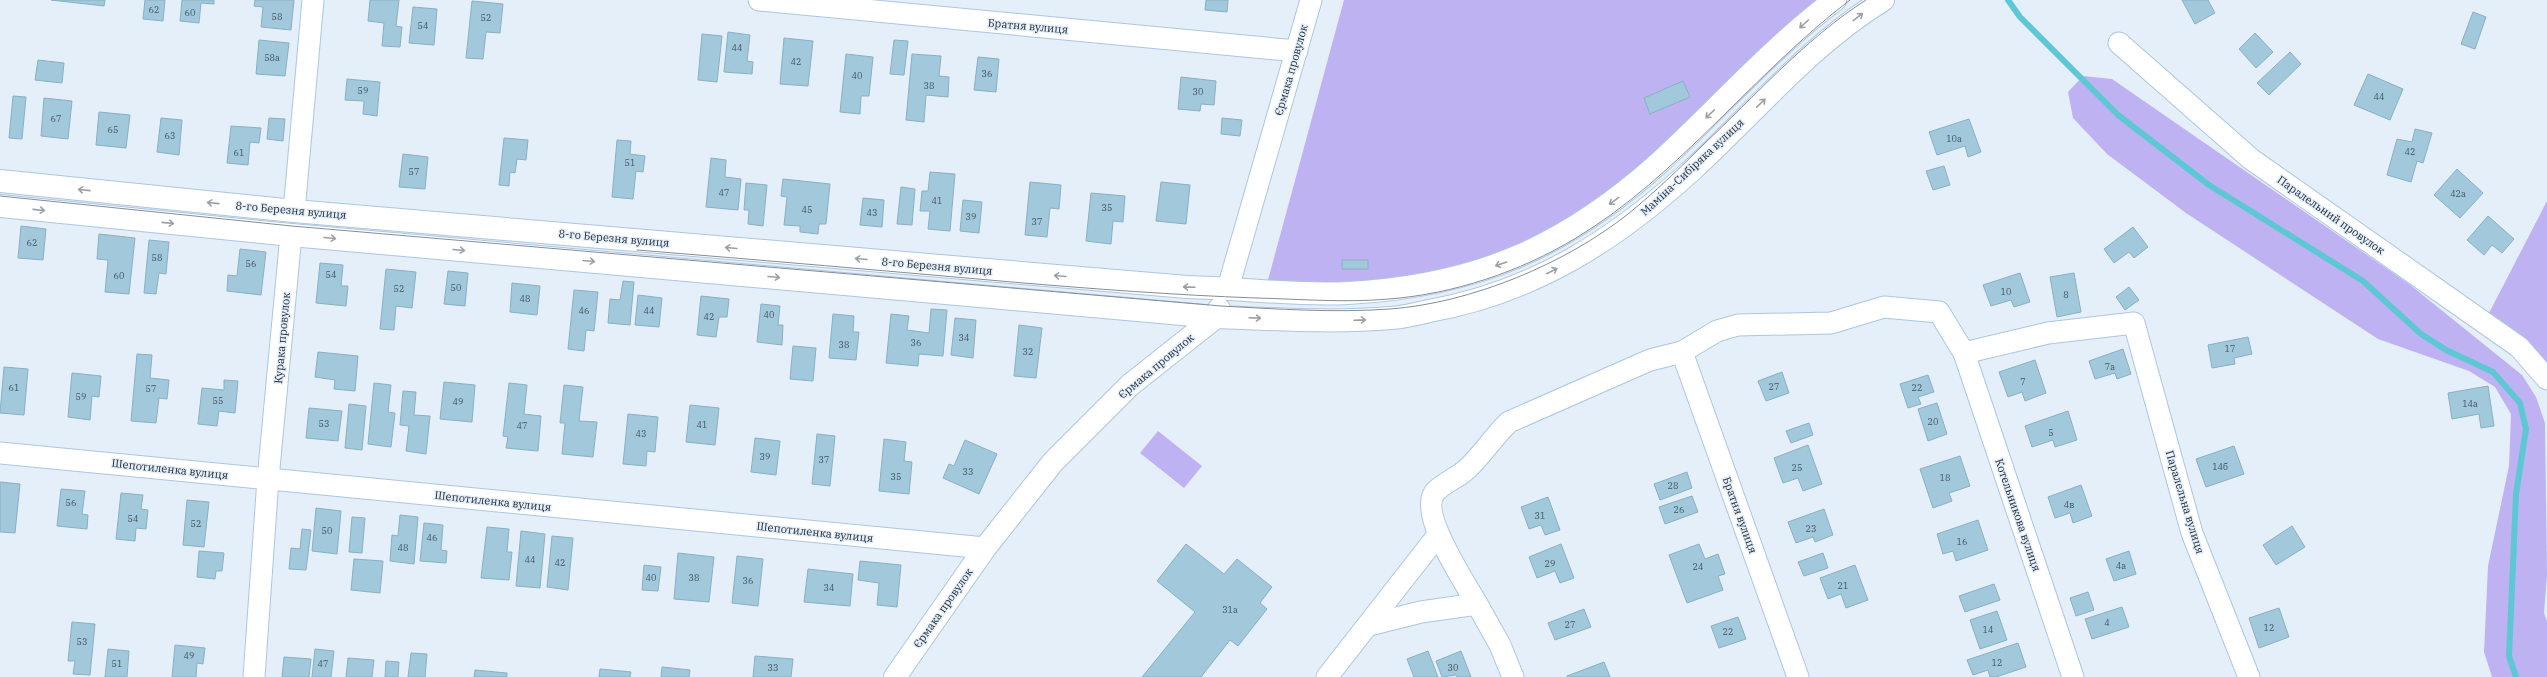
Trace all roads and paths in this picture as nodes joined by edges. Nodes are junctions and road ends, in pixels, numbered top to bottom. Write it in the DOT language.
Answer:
graph roads {
  1 [pos="313,0"];
  2 [pos="759,0"];
  3 [pos="1311,0"];
  4 [pos="1835,0"];
  5 [pos="1883,0"];
  6 [pos="2119,43"];
  7 [pos="1296,51"];
  8 [pos="0,182"];
  9 [pos="0,206"];
  10 [pos="294,211"];
  11 [pos="291,235"];
  12 [pos="1228,288"];
  13 [pos="1216,317"];
  14 [pos="1682,352"];
  15 [pos="1964,353"];
  16 [pos="2547,379"];
  17 [pos="0,453"];
  18 [pos="268,479"];
  19 [pos="1438,535"];
  20 [pos="985,548"];
  21 [pos="1477,604"];
  22 [pos="1369,625"];
  23 [pos="254,677"];
  24 [pos="895,677"];
  25 [pos="1327,677"];
  26 [pos="1513,677"];
  27 [pos="1798,677"];
  28 [pos="2072,677"];
  29 [pos="2249,677"];
  1 -- 10 [label="street, Курака провулок"];
  2 -- 7 [label="street, Братня вулиця"];
  3 -- 7 [label="street, Єрмака провулок"];
  4 -- 12 [label="main road, one-way"];
  13 -- 5 [label="main road, Маміна-Сибіряка вулиця, one-way"];
  6 -- 16 [label="street, Паралельний провулок"];
  7 -- 12 [label="street, Єрмака провулок"];
  10 -- 8 [label="main road, 8-го Березня вулиця, one-way"];
  9 -- 11 [label="main road, one-way"];
  10 -- 11 [label="main road, Курака провулок"];
  12 -- 10 [label="main road, 8-го Березня вулиця, one-way"];
  11 -- 13 [label="main road, one-way"];
  11 -- 18 [label="street, Курака провулок"];
  12 -- 13 [label="main road, Єрмака провулок"];
  13 -- 20 [label="main road, Єрмака провулок"];
  14 -- 15 [label="street, Котельникова вулиця"];
  14 -- 19 [label="street"];
  14 -- 27 [label="street, Братня вулиця"];
  15 -- 28 [label="street, Котельникова вулиця"];
  15 -- 29 [label="street, Паралельна вулиця"];
  17 -- 18 [label="street, Шепотиленка вулиця"];
  18 -- 20 [label="street, Шепотиленка вулиця"];
  18 -- 23 [label="street, Курака провулок"];
  19 -- 21 [label="street"];
  19 -- 22 [label="street"];
  20 -- 24 [label="main road, Єрмака провулок"];
  21 -- 22 [label="street"];
  21 -- 26 [label="street"];
  22 -- 25 [label="street"];
}
